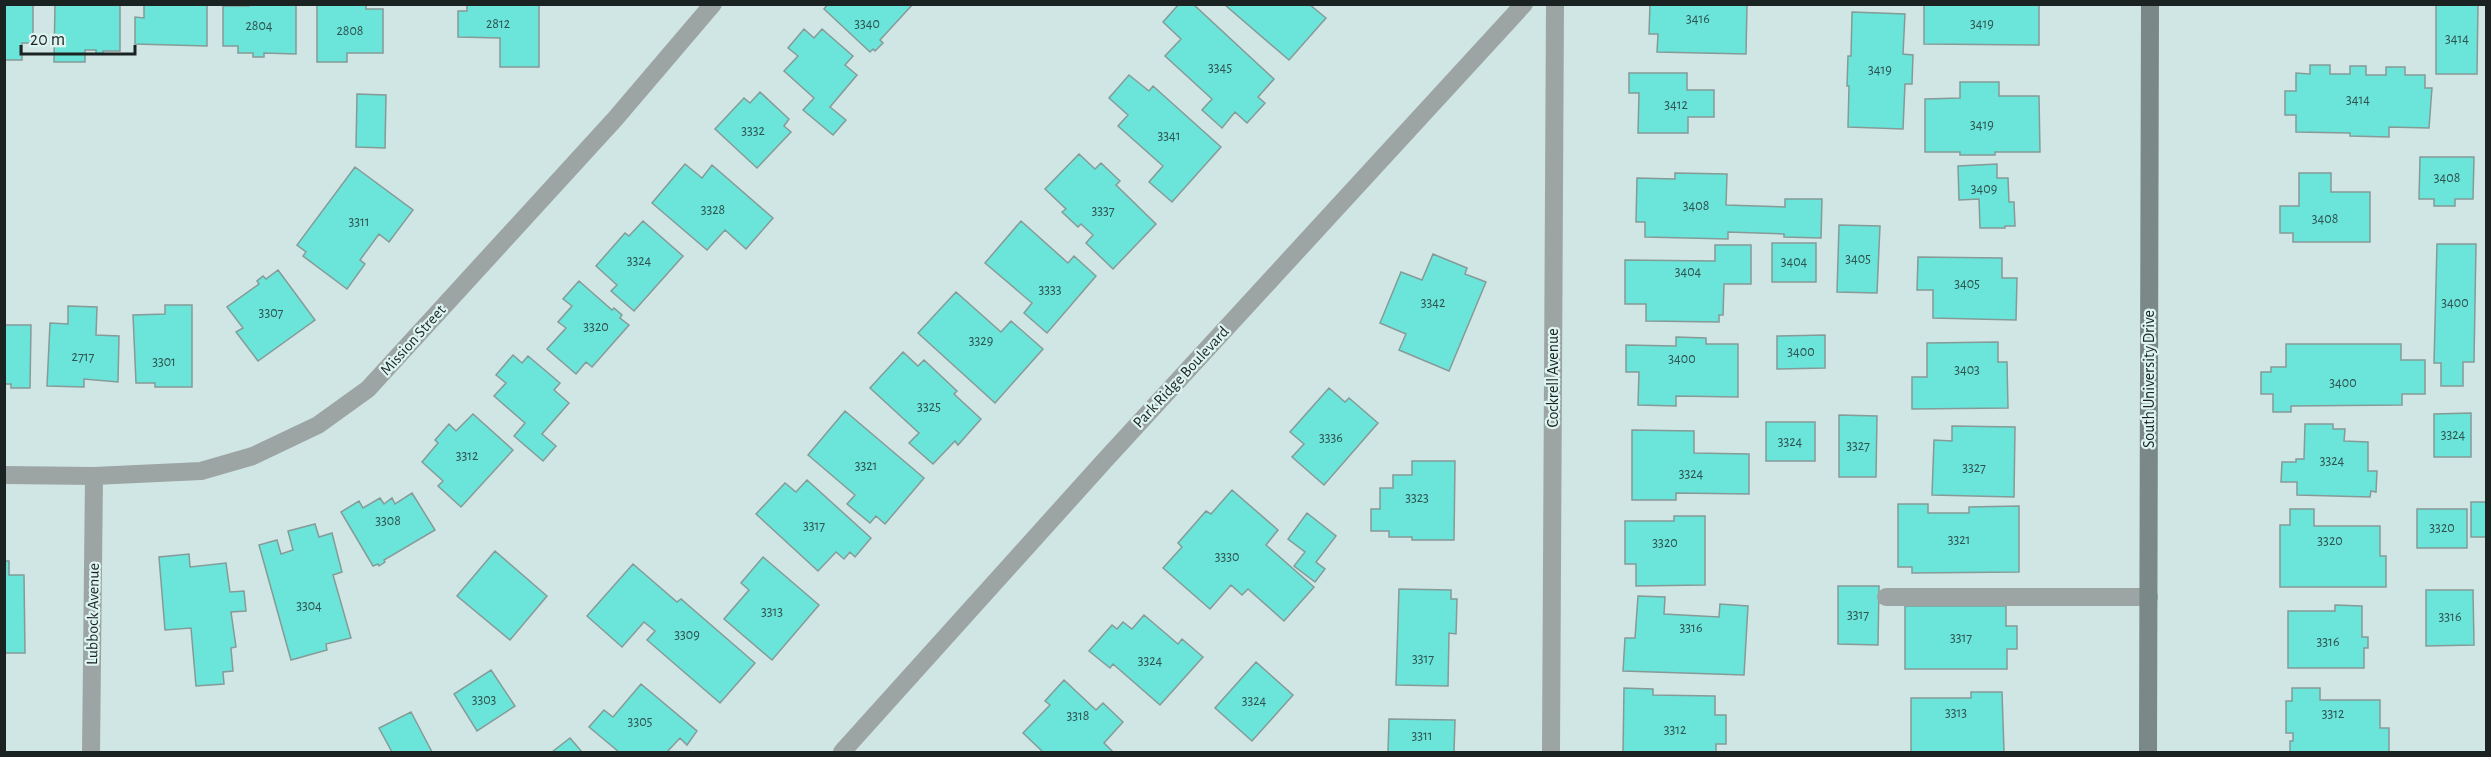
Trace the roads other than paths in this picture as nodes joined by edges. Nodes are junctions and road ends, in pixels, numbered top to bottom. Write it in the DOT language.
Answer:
graph roads {
  1 [pos="713,4"];
  2 [pos="1524,4"];
  3 [pos="1556,4"];
  4 [pos="2150,4"];
  5 [pos="4,474"];
  6 [pos="94,476"];
  7 [pos="1886,597"];
  8 [pos="2149,597"];
  9 [pos="91,753"];
  10 [pos="842,753"];
  11 [pos="1551,753"];
  12 [pos="2148,753"];
  1 -- 6 [label="street, Mission Street"];
  2 -- 10 [label="street, Park Ridge Boulevard"];
  3 -- 11 [label="street, Cockrell Avenue"];
  4 -- 8 [label="street, South University Drive"];
  5 -- 6 [label="street, Mission Street"];
  6 -- 9 [label="street, Lubbock Avenue"];
  7 -- 8 [label="street"];
  8 -- 12 [label="street, South University Drive"];
}
